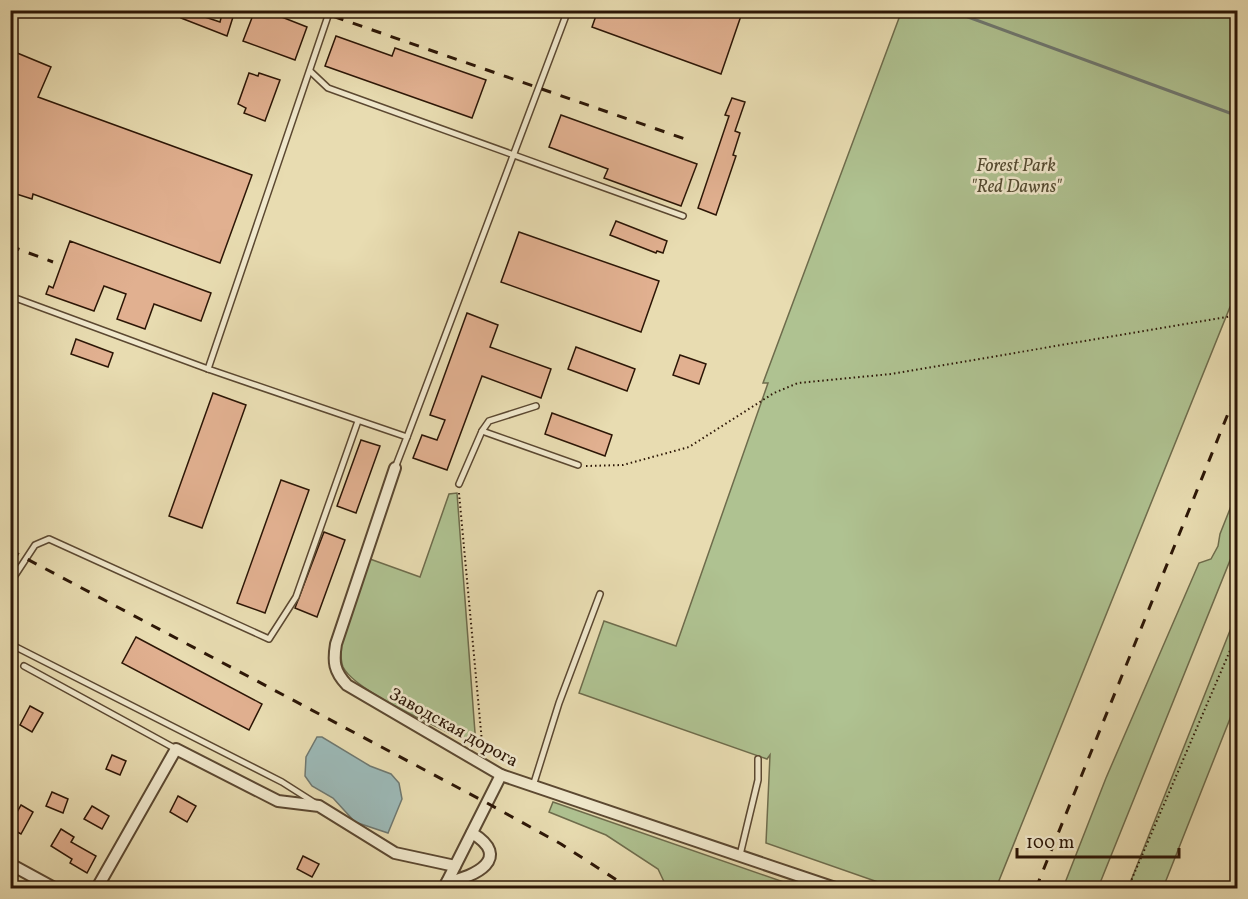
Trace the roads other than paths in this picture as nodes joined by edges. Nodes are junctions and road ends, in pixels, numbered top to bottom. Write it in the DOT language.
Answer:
graph roads {
  1 [pos="330,10"];
  2 [pos="568,10"];
  3 [pos="310,71"];
  4 [pos="514,157"];
  5 [pos="683,216"];
  6 [pos="10,296"];
  7 [pos="208,369"];
  8 [pos="536,406"];
  9 [pos="358,421"];
  10 [pos="482,430"];
  11 [pos="407,437"];
  12 [pos="578,465"];
  13 [pos="395,468"];
  14 [pos="459,484"];
  15 [pos="10,583"];
  16 [pos="600,594"];
  17 [pos="10,644"];
  18 [pos="24,666"];
  19 [pos="176,749"];
  20 [pos="758,759"];
  21 [pos="501,775"];
  22 [pos="533,786"];
  23 [pos="319,806"];
  24 [pos="472,833"];
  25 [pos="740,855"];
  26 [pos="10,864"];
  27 [pos="455,866"];
  28 [pos="446,885"];
  29 [pos="54,888"];
  30 [pos="97,888"];
  31 [pos="835,888"];
  1 -- 3 [label="lane"];
  2 -- 4 [label="lane"];
  3 -- 4 [label="lane"];
  3 -- 7 [label="lane"];
  4 -- 5 [label="lane"];
  4 -- 11 [label="lane"];
  6 -- 7 [label="lane"];
  7 -- 9 [label="lane"];
  8 -- 10 [label="lane"];
  9 -- 11 [label="lane"];
  9 -- 15 [label="lane"];
  10 -- 12 [label="lane"];
  10 -- 14 [label="lane"];
  11 -- 13 [label="lane"];
  13 -- 21 [label="street, Заводская дорога"];
  16 -- 22 [label="lane"];
  17 -- 23 [label="lane"];
  18 -- 19 [label="lane"];
  19 -- 23 [label="street"];
  19 -- 30 [label="street"];
  20 -- 25 [label="lane"];
  21 -- 22 [label="street, Заводская дорога"];
  21 -- 24 [label="street"];
  22 -- 25 [label="street, Заводская дорога"];
  23 -- 27 [label="street"];
  24 -- 27 [label="street"];
  24 -- 28 [label="street"];
  25 -- 31 [label="street, Заводская дорога"];
  26 -- 29 [label="street"];
  27 -- 28 [label="street"];
}
